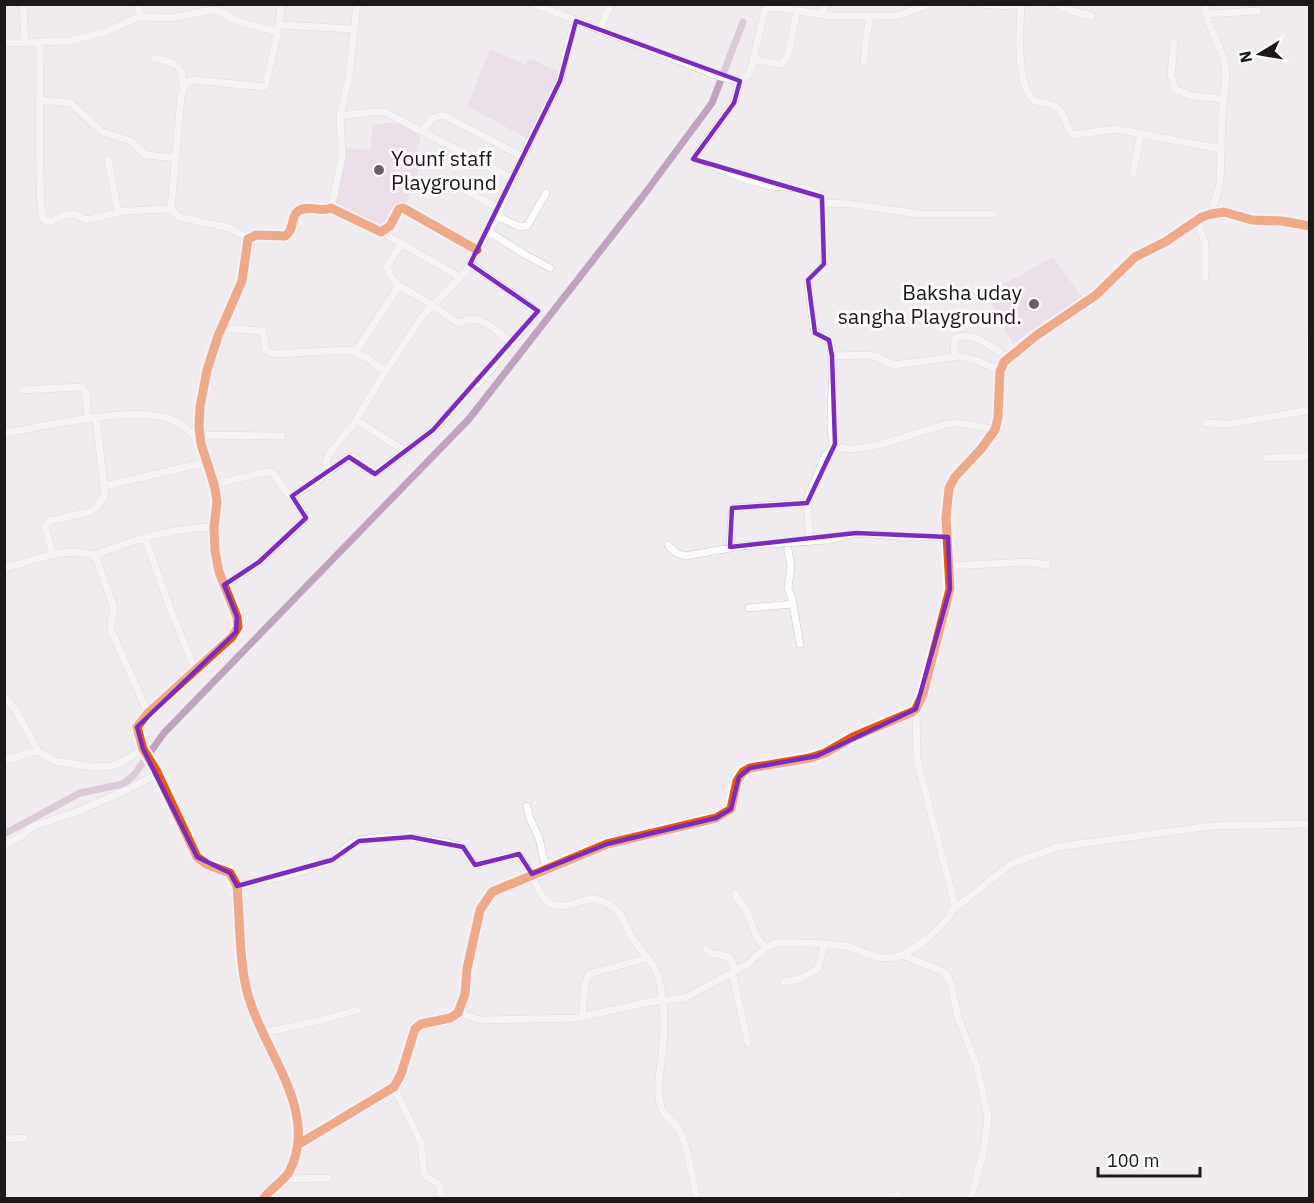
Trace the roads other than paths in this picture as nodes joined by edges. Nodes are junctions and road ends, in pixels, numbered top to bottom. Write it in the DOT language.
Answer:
graph roads {
  1 [pos="23,4"];
  2 [pos="139,4"];
  3 [pos="281,4"];
  4 [pos="357,4"];
  5 [pos="534,4"];
  6 [pos="611,4"];
  7 [pos="825,4"];
  8 [pos="930,4"];
  9 [pos="977,4"];
  10 [pos="1020,4"];
  11 [pos="1057,4"];
  12 [pos="1204,4"];
  13 [pos="1001,5"];
  14 [pos="797,11"];
  15 [pos="1258,11"];
  16 [pos="1206,14"];
  17 [pos="823,15"];
  18 [pos="871,15"];
  19 [pos="1092,16"];
  20 [pos="139,17"];
  21 [pos="576,21"];
  22 [pos="279,29"];
  23 [pos="353,29"];
  24 [pos="599,30"];
  25 [pos="25,42"];
  26 [pos="40,42"];
  27 [pos="4,43"];
  28 [pos="1174,43"];
  29 [pos="154,58"];
  30 [pos="754,59"];
  31 [pos="864,62"];
  32 [pos="737,81"];
  33 [pos="183,88"];
  34 [pos="1224,99"];
  35 [pos="39,100"];
  36 [pos="340,116"];
  37 [pos="422,131"];
  38 [pos="1141,134"];
  39 [pos="1221,149"];
  40 [pos="523,157"];
  41 [pos="177,158"];
  42 [pos="108,160"];
  43 [pos="1133,173"];
  44 [pos="513,179"];
  45 [pos="445,180"];
  46 [pos="546,193"];
  47 [pos="824,202"];
  48 [pos="331,208"];
  49 [pos="171,209"];
  50 [pos="118,212"];
  51 [pos="499,212"];
  52 [pos="994,214"];
  53 [pos="1210,214"];
  54 [pos="1197,221"];
  55 [pos="1310,226"];
  56 [pos="488,231"];
  57 [pos="381,232"];
  58 [pos="248,239"];
  59 [pos="400,244"];
  60 [pos="477,250"];
  61 [pos="470,264"];
  62 [pos="550,268"];
  63 [pos="460,277"];
  64 [pos="1205,278"];
  65 [pos="399,286"];
  66 [pos="432,305"];
  67 [pos="221,328"];
  68 [pos="1310,333"];
  69 [pos="512,343"];
  70 [pos="356,351"];
  71 [pos="832,356"];
  72 [pos="954,356"];
  73 [pos="1008,358"];
  74 [pos="1310,362"];
  75 [pos="1000,371"];
  76 [pos="385,372"];
  77 [pos="22,390"];
  78 [pos="1310,410"];
  79 [pos="92,419"];
  80 [pos="356,420"];
  81 [pos="1206,423"];
  82 [pos="995,430"];
  83 [pos="4,433"];
  84 [pos="200,435"];
  85 [pos="282,436"];
  86 [pos="201,444"];
  87 [pos="835,444"];
  88 [pos="405,452"];
  89 [pos="1310,452"];
  90 [pos="1267,458"];
  91 [pos="207,462"];
  92 [pos="331,470"];
  93 [pos="214,484"];
  94 [pos="105,486"];
  95 [pos="292,496"];
  96 [pos="807,503"];
  97 [pos="214,526"];
  98 [pos="948,537"];
  99 [pos="145,538"];
  100 [pos="810,542"];
  101 [pos="786,544"];
  102 [pos="668,545"];
  103 [pos="730,548"];
  104 [pos="53,555"];
  105 [pos="94,555"];
  106 [pos="1047,565"];
  107 [pos="950,566"];
  108 [pos="4,568"];
  109 [pos="224,585"];
  110 [pos="793,604"];
  111 [pos="749,608"];
  112 [pos="800,644"];
  113 [pos="195,670"];
  114 [pos="4,696"];
  115 [pos="916,709"];
  116 [pos="148,713"];
  117 [pos="38,751"];
  118 [pos="144,751"];
  119 [pos="4,760"];
  120 [pos="157,772"];
  121 [pos="527,806"];
  122 [pos="1310,824"];
  123 [pos="4,845"];
  124 [pos="546,869"];
  125 [pos="532,874"];
  126 [pos="237,886"];
  127 [pos="735,893"];
  128 [pos="953,910"];
  129 [pos="824,945"];
  130 [pos="766,947"];
  131 [pos="706,949"];
  132 [pos="902,955"];
  133 [pos="647,958"];
  134 [pos="734,971"];
  135 [pos="783,981"];
  136 [pos="661,1001"];
  137 [pos="358,1010"];
  138 [pos="458,1013"];
  139 [pos="582,1017"];
  140 [pos="263,1033"];
  141 [pos="748,1043"];
  142 [pos="394,1087"];
  143 [pos="24,1138"];
  144 [pos="4,1140"];
  145 [pos="298,1144"];
  146 [pos="328,1178"];
  147 [pos="284,1179"];
  148 [pos="264,1198"];
  149 [pos="442,1198"];
  150 [pos="697,1198"];
  151 [pos="971,1198"];
  1 -- 25 [label="street"];
  2 -- 20 [label="street"];
  3 -- 22 [label="street"];
  4 -- 23 [label="street"];
  5 -- 21 [label="street"];
  6 -- 24 [label="street"];
  7 -- 17 [label="street"];
  8 -- 18 [label="street"];
  9 -- 13 [label="street"];
  10 -- 13 [label="street"];
  10 -- 38 [label="street"];
  11 -- 19 [label="street"];
  12 -- 16 [label="street"];
  14 -- 17 [label="street"];
  14 -- 30 [label="street"];
  14 -- 30 [label="street"];
  15 -- 16 [label="street"];
  16 -- 34 [label="street"];
  17 -- 18 [label="street"];
  18 -- 31 [label="street"];
  20 -- 22 [label="street"];
  20 -- 26 [label="street"];
  21 -- 24 [label="street"];
  21 -- 40 [label="street"];
  22 -- 23 [label="street"];
  22 -- 33 [label="street"];
  23 -- 36 [label="street"];
  24 -- 32 [label="street"];
  25 -- 26 [label="street"];
  25 -- 27 [label="street"];
  26 -- 35 [label="street"];
  28 -- 34 [label="street"];
  29 -- 33 [label="street"];
  30 -- 32 [label="street"];
  32 -- 47 [label="street"];
  33 -- 41 [label="street"];
  34 -- 39 [label="street"];
  35 -- 41 [label="street"];
  35 -- 50 [label="street"];
  36 -- 37 [label="street"];
  36 -- 48 [label="street"];
  37 -- 40 [label="street"];
  37 -- 44 [label="street"];
  38 -- 39 [label="street"];
  38 -- 43 [label="street"];
  39 -- 53 [label="street"];
  40 -- 44 [label="street"];
  41 -- 49 [label="street"];
  42 -- 50 [label="street"];
  44 -- 51 [label="street"];
  45 -- 51 [label="street"];
  46 -- 51 [label="street"];
  47 -- 52 [label="street"];
  47 -- 71 [label="street"];
  48 -- 57 [label="street"];
  48 -- 58 [label="street"];
  49 -- 50 [label="street"];
  49 -- 58 [label="street"];
  51 -- 56 [label="street"];
  53 -- 54 [label="street"];
  53 -- 55 [label="street"];
  54 -- 64 [label="street"];
  54 -- 73 [label="street"];
  56 -- 60 [label="street"];
  56 -- 62 [label="street"];
  57 -- 59 [label="street"];
  57 -- 60 [label="street"];
  58 -- 67 [label="street"];
  59 -- 63 [label="street"];
  59 -- 65 [label="street"];
  60 -- 61 [label="street"];
  61 -- 63 [label="street"];
  61 -- 69 [label="street"];
  63 -- 66 [label="street"];
  65 -- 66 [label="street"];
  65 -- 70 [label="street"];
  66 -- 69 [label="street"];
  66 -- 76 [label="street"];
  67 -- 70 [label="street"];
  67 -- 84 [label="street"];
  68 -- 74 [label="street"];
  69 -- 88 [label="street"];
  70 -- 76 [label="street"];
  71 -- 72 [label="street"];
  71 -- 87 [label="street"];
  72 -- 73 [label="street"];
  72 -- 75 [label="street"];
  73 -- 75 [label="street"];
  75 -- 82 [label="street"];
  76 -- 80 [label="street"];
  77 -- 79 [label="street"];
  78 -- 81 [label="street"];
  79 -- 83 [label="street"];
  79 -- 86 [label="street"];
  79 -- 94 [label="street"];
  80 -- 88 [label="street"];
  80 -- 92 [label="street"];
  82 -- 87 [label="street"];
  82 -- 98 [label="street"];
  84 -- 85 [label="street"];
  84 -- 86 [label="street"];
  86 -- 91 [label="street"];
  87 -- 96 [label="street"];
  88 -- 92 [label="street"];
  89 -- 90 [label="street"];
  91 -- 93 [label="street"];
  91 -- 94 [label="street"];
  92 -- 95 [label="street"];
  93 -- 95 [label="street"];
  93 -- 97 [label="street"];
  94 -- 104 [label="street"];
  95 -- 109 [label="street"];
  96 -- 100 [label="street"];
  96 -- 103 [label="street"];
  97 -- 99 [label="street"];
  97 -- 109 [label="street"];
  98 -- 100 [label="street"];
  98 -- 107 [label="street"];
  99 -- 105 [label="street"];
  99 -- 113 [label="street"];
  100 -- 101 [label="street"];
  101 -- 103 [label="street"];
  101 -- 110 [label="street"];
  102 -- 103 [label="street"];
  104 -- 105 [label="street"];
  104 -- 108 [label="street"];
  105 -- 116 [label="street"];
  106 -- 107 [label="street"];
  107 -- 115 [label="street"];
  109 -- 113 [label="street"];
  110 -- 111 [label="street"];
  110 -- 112 [label="street"];
  113 -- 116 [label="street"];
  114 -- 117 [label="street"];
  115 -- 124 [label="street"];
  115 -- 128 [label="street"];
  116 -- 118 [label="street"];
  117 -- 118 [label="street"];
  117 -- 119 [label="street"];
  118 -- 120 [label="street"];
  120 -- 123 [label="street"];
  120 -- 126 [label="street"];
  121 -- 124 [label="street"];
  122 -- 128 [label="street"];
  124 -- 125 [label="street"];
  125 -- 126 [label="street"];
  125 -- 133 [label="street"];
  125 -- 138 [label="street"];
  126 -- 140 [label="street"];
  127 -- 130 [label="street"];
  128 -- 132 [label="street"];
  129 -- 130 [label="street"];
  129 -- 132 [label="street"];
  129 -- 135 [label="street"];
  130 -- 134 [label="street"];
  131 -- 134 [label="street"];
  132 -- 151 [label="street"];
  133 -- 136 [label="street"];
  133 -- 139 [label="street"];
  134 -- 136 [label="street"];
  134 -- 141 [label="street"];
  136 -- 139 [label="street"];
  136 -- 150 [label="street"];
  137 -- 140 [label="street"];
  138 -- 139 [label="street"];
  138 -- 142 [label="street"];
  140 -- 145 [label="street"];
  142 -- 145 [label="street"];
  142 -- 149 [label="street"];
  143 -- 144 [label="street"];
  145 -- 147 [label="street"];
  146 -- 147 [label="street"];
  147 -- 148 [label="street"];
}
